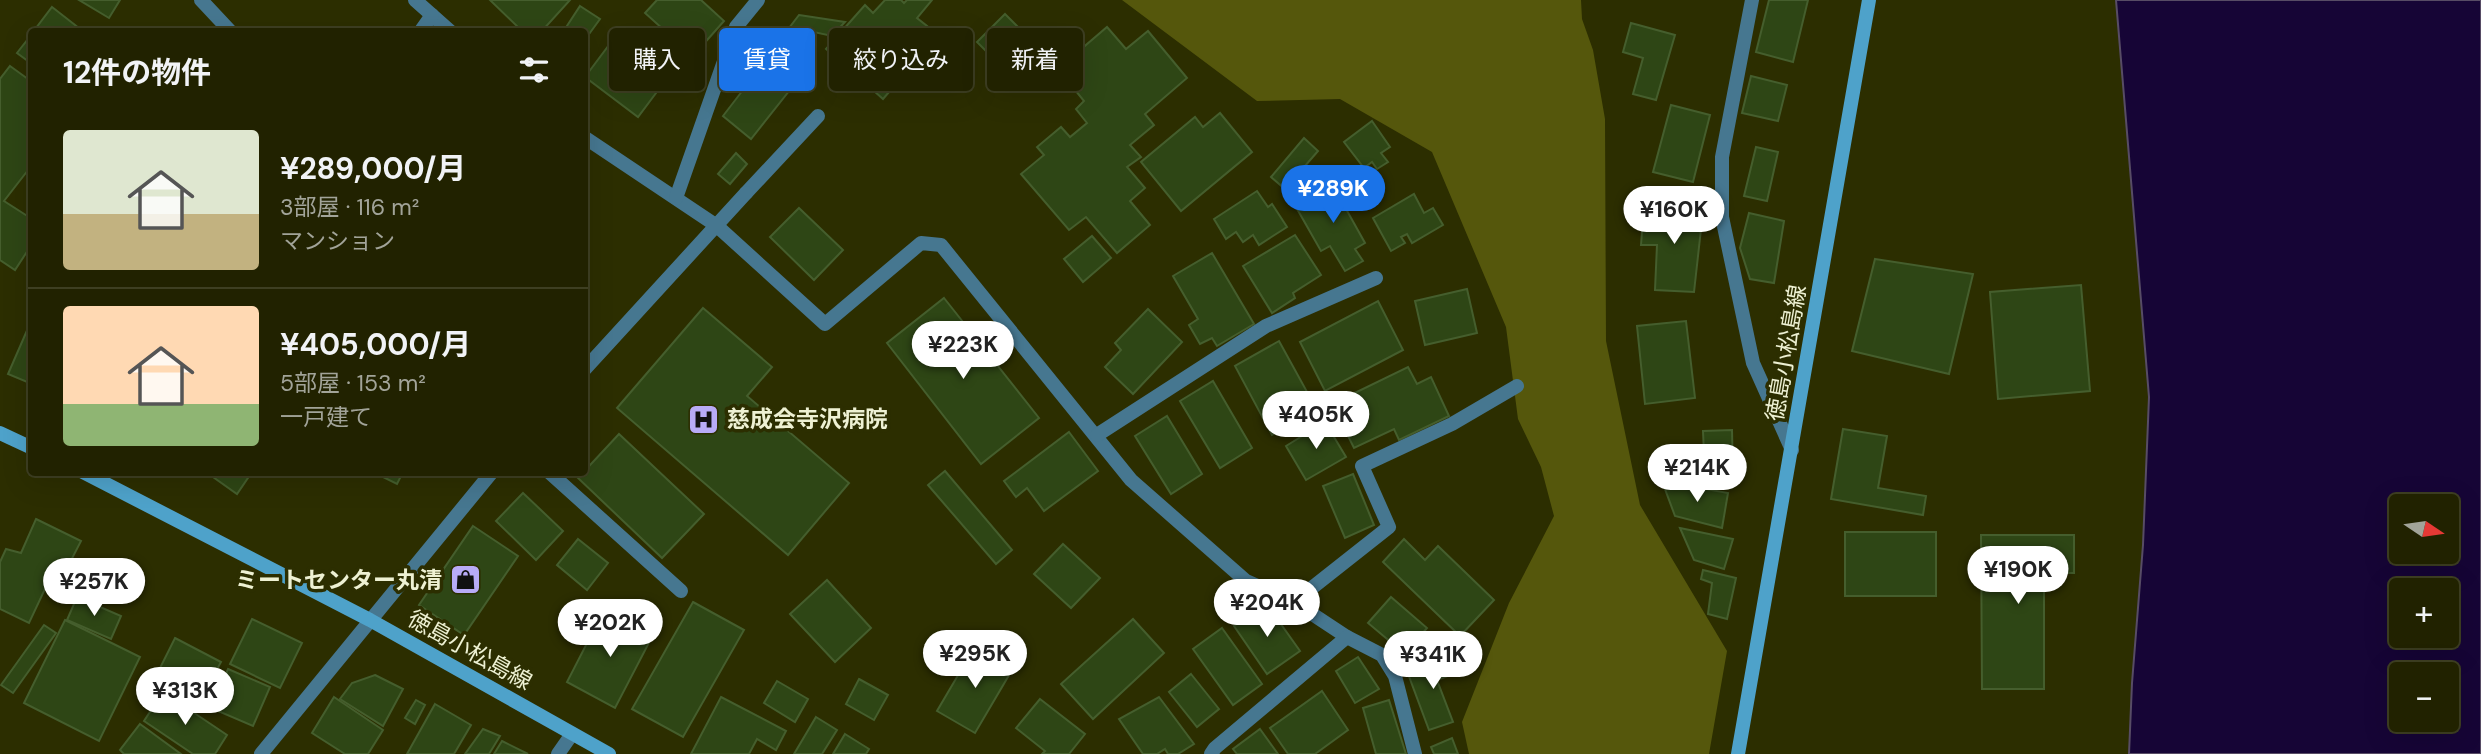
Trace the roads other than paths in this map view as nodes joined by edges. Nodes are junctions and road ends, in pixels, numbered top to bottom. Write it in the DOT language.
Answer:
graph roads {
  1 [pos="201,0"];
  2 [pos="415,0"];
  3 [pos="758,0"];
  4 [pos="1869,0"];
  5 [pos="1747,1"];
  6 [pos="432,15"];
  7 [pos="227,28"];
  8 [pos="423,28"];
  9 [pos="447,28"];
  10 [pos="818,116"];
  11 [pos="588,140"];
  12 [pos="676,198"];
  13 [pos="717,226"];
  14 [pos="1376,278"];
  15 [pos="588,366"];
  16 [pos="1517,386"];
  17 [pos="0,433"];
  18 [pos="1097,435"];
  19 [pos="28,446"];
  20 [pos="1792,450"];
  21 [pos="91,476"];
  22 [pos="489,476"];
  23 [pos="553,476"];
  24 [pos="681,592"];
  25 [pos="1294,602"];
  26 [pos="370,621"];
  27 [pos="1347,638"];
  28 [pos="572,734"];
  29 [pos="261,754"];
  30 [pos="558,754"];
  31 [pos="609,754"];
  32 [pos="1210,754"];
  33 [pos="1415,754"];
  34 [pos="1738,754"];
  1 -- 7 [label="street"];
  2 -- 6 [label="street"];
  3 -- 12 [label="street"];
  4 -- 20 [label="main road, 徳島小松島線"];
  5 -- 20 [label="street"];
  6 -- 8 [label="street"];
  6 -- 9 [label="street"];
  10 -- 13 [label="street"];
  11 -- 12 [label="street"];
  12 -- 13 [label="street"];
  13 -- 15 [label="street"];
  13 -- 18 [label="street"];
  14 -- 18 [label="street"];
  16 -- 25 [label="street"];
  17 -- 19 [label="main road"];
  18 -- 25 [label="street"];
  20 -- 34 [label="main road, 徳島小松島線"];
  21 -- 26 [label="main road, 徳島小松島線"];
  22 -- 26 [label="street"];
  23 -- 24 [label="street"];
  25 -- 27 [label="street"];
  26 -- 28 [label="main road, 徳島小松島線"];
  26 -- 29 [label="street"];
  27 -- 32 [label="street"];
  27 -- 33 [label="street"];
  28 -- 30 [label="street"];
  28 -- 31 [label="main road, 徳島小松島線"];
}
